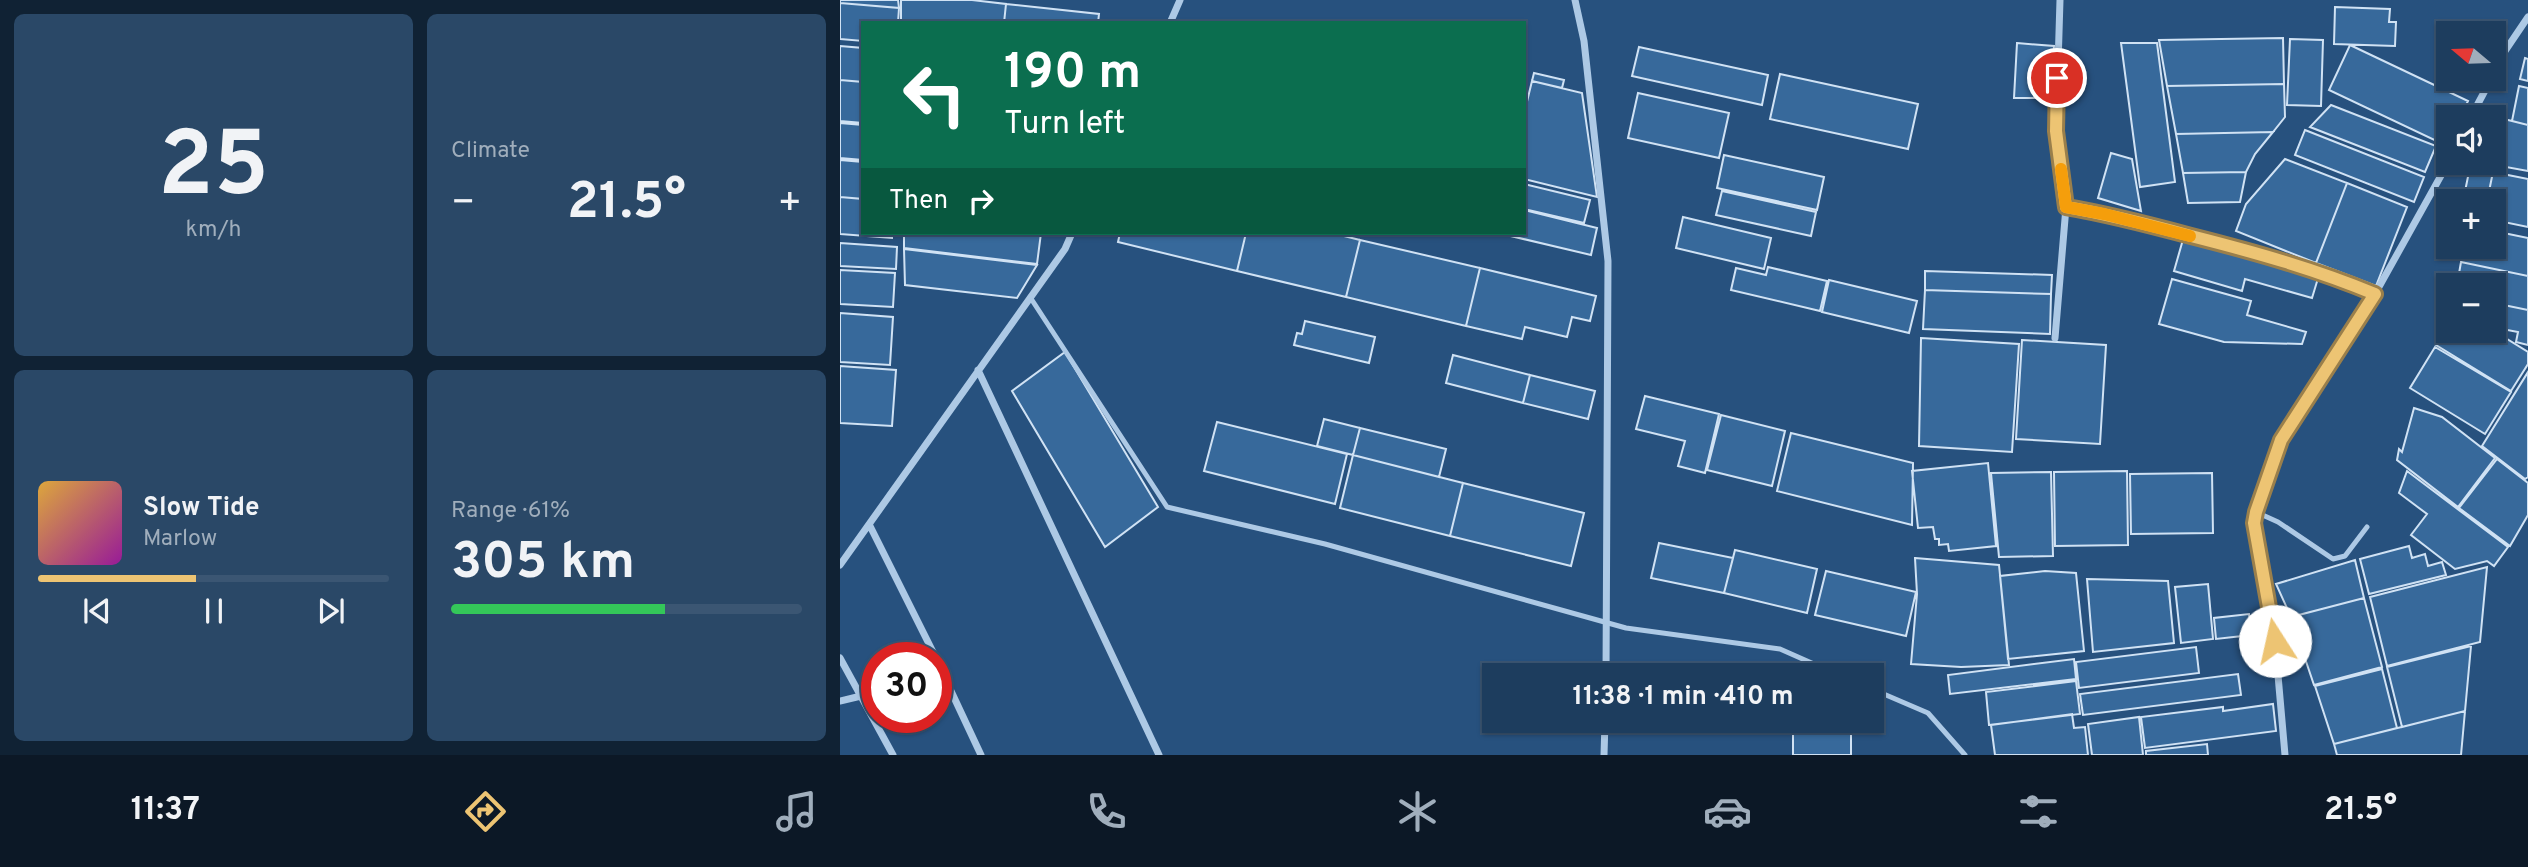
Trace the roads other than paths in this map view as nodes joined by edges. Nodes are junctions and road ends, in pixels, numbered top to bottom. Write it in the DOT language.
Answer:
graph roads {
  1 [pos="1180,0"];
  2 [pos="1575,0"];
  3 [pos="2060,0"];
  4 [pos="2528,17"];
  5 [pos="1171,21"];
  6 [pos="2506,50"];
  7 [pos="2441,175"];
  8 [pos="2066,207"];
  9 [pos="1071,235"];
  10 [pos="2375,294"];
  11 [pos="1030,297"];
  12 [pos="2055,338"];
  13 [pos="978,370"];
  14 [pos="2256,512"];
  15 [pos="870,526"];
  16 [pos="2367,527"];
  17 [pos="840,565"];
  18 [pos="1608,623"];
  19 [pos="928,642"];
  20 [pos="840,658"];
  21 [pos="1606,663"];
  22 [pos="1812,663"];
  23 [pos="952,693"];
  24 [pos="1884,694"];
  25 [pos="861,696"];
  26 [pos="840,701"];
  27 [pos="881,733"];
  28 [pos="1605,733"];
  29 [pos="893,755"];
  30 [pos="981,755"];
  31 [pos="1158,755"];
  32 [pos="1604,755"];
  33 [pos="1965,755"];
  34 [pos="2285,755"];
  1 -- 5 [label="street"];
  2 -- 18 [label="street"];
  3 -- 8 [label="street"];
  4 -- 6 [label="street"];
  7 -- 10 [label="street"];
  8 -- 10 [label="lane"];
  8 -- 12 [label="street"];
  9 -- 11 [label="street"];
  10 -- 14 [label="street"];
  11 -- 13 [label="street"];
  11 -- 18 [label="lane"];
  13 -- 15 [label="street"];
  13 -- 31 [label="street"];
  14 -- 16 [label="lane"];
  14 -- 34 [label="street"];
  15 -- 17 [label="street"];
  15 -- 19 [label="street"];
  18 -- 21 [label="street"];
  18 -- 22 [label="lane"];
  20 -- 25 [label="street"];
  23 -- 30 [label="street"];
  24 -- 33 [label="lane"];
  25 -- 26 [label="street"];
  27 -- 29 [label="street"];
  28 -- 32 [label="street"];
}
